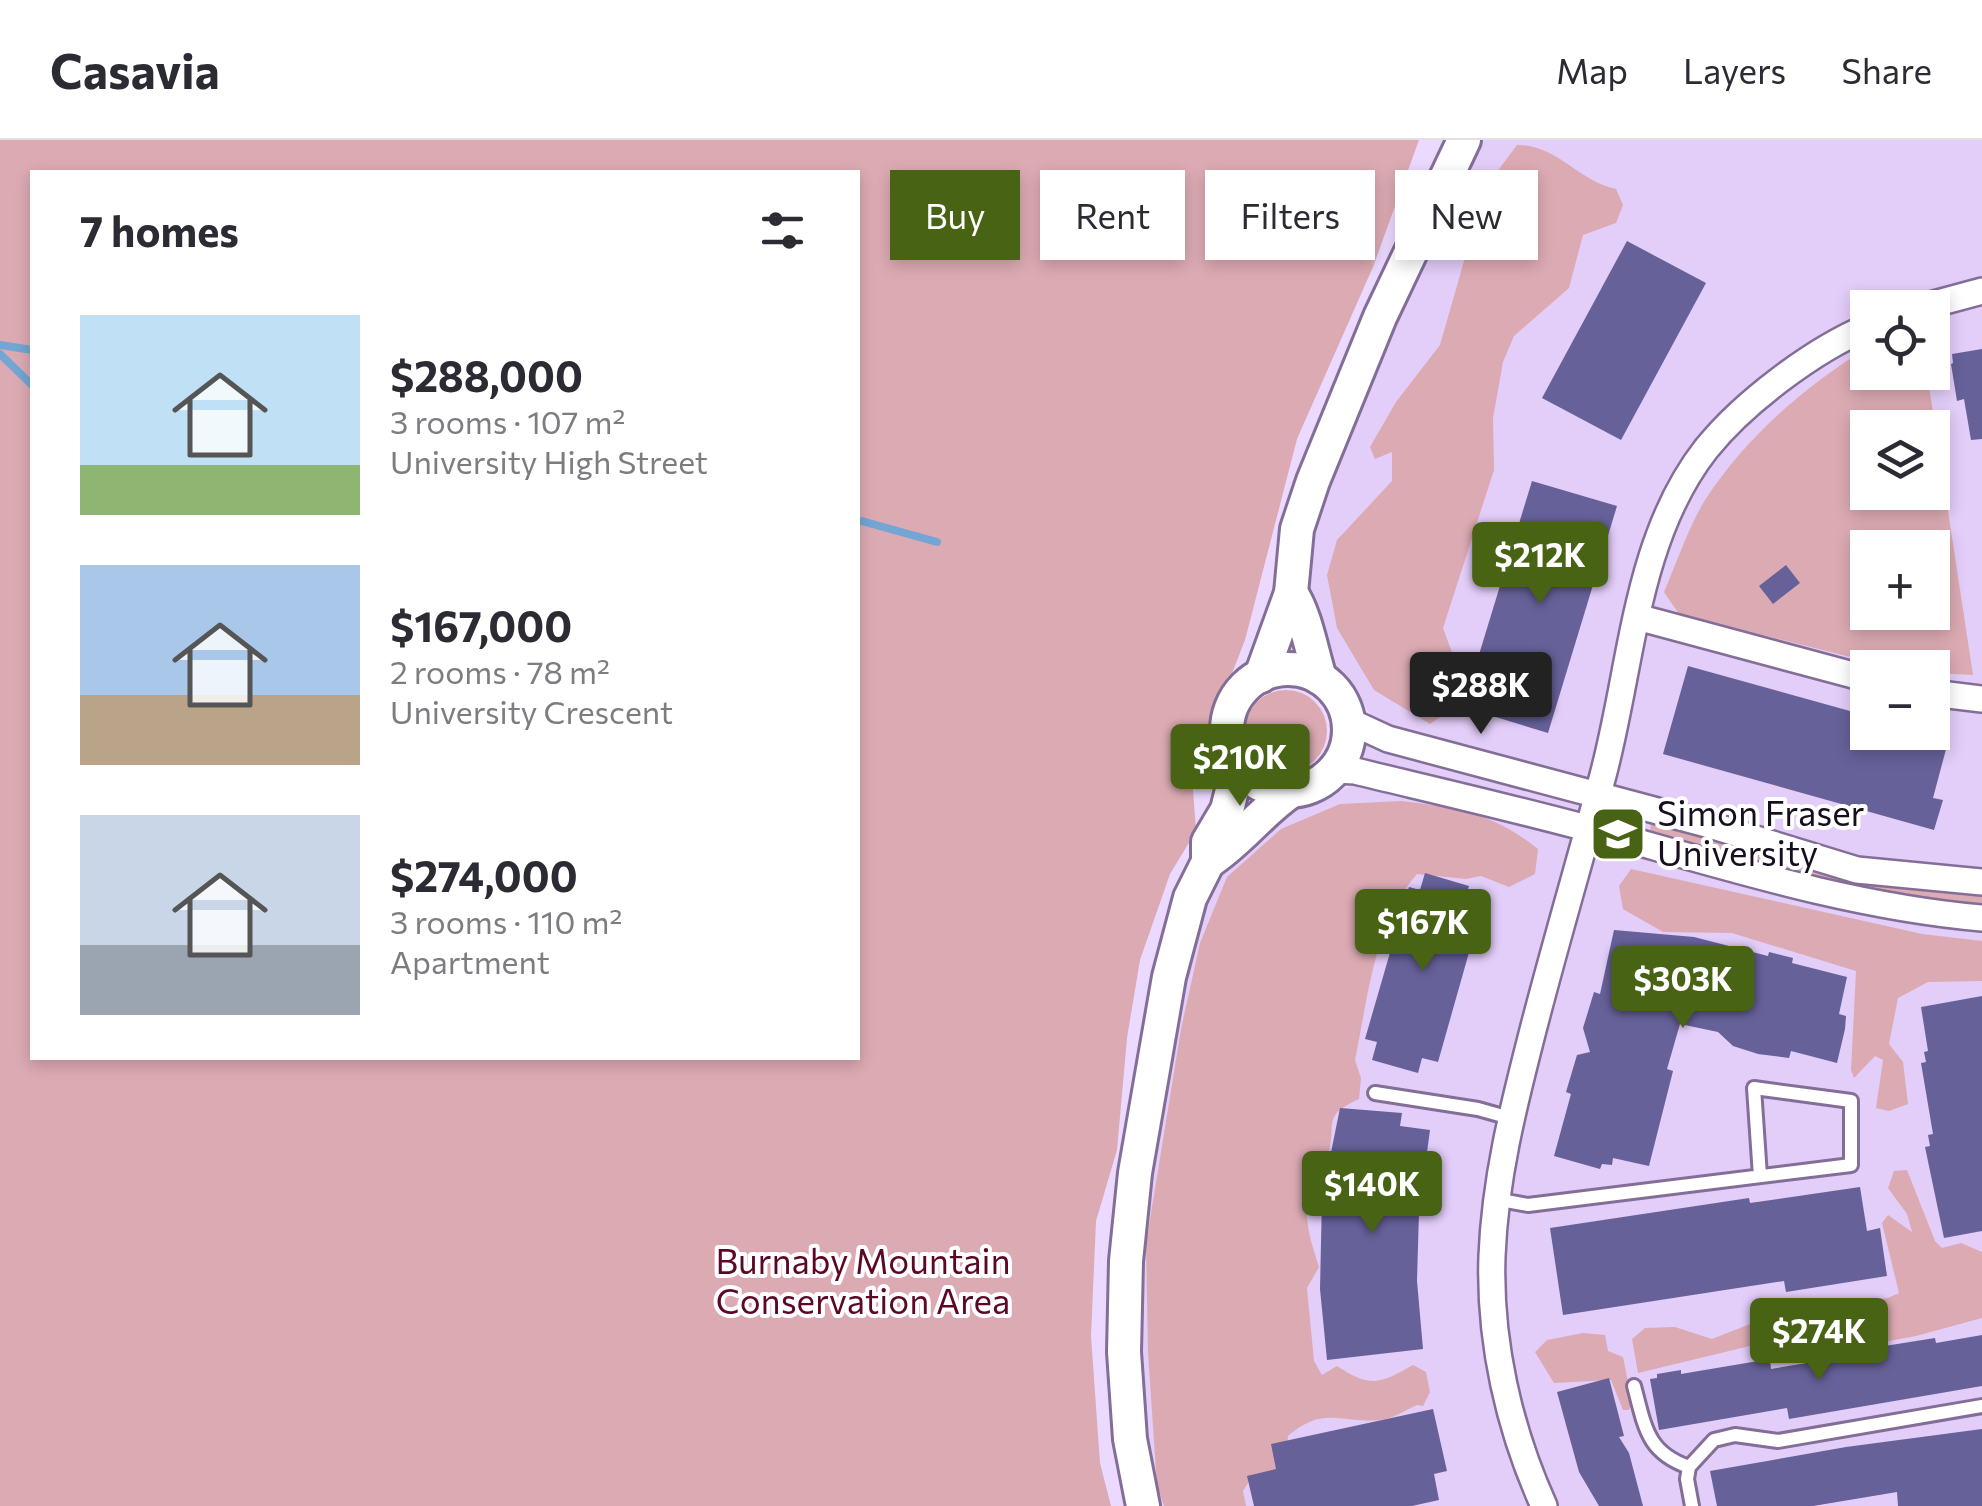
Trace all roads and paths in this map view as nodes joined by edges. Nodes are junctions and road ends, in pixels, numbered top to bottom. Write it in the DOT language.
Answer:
graph roads {
  1 [pos="1464,140"];
  2 [pos="1982,291"];
  3 [pos="1950,300"];
  4 [pos="1850,334"];
  5 [pos="1291,593"];
  6 [pos="1638,617"];
  7 [pos="1850,674"];
  8 [pos="1261,676"];
  9 [pos="1320,678"];
  10 [pos="1950,695"];
  11 [pos="1982,699"];
  12 [pos="1349,721"];
  13 [pos="1233,756"];
  14 [pos="1335,770"];
  15 [pos="1290,792"];
  16 [pos="1597,797"];
  17 [pos="1587,828"];
  18 [pos="1208,862"];
  19 [pos="1982,882"];
  20 [pos="1982,918"];
  21 [pos="1375,1093"];
  22 [pos="1510,1118"];
  23 [pos="1760,1176"];
  24 [pos="1495,1199"];
  25 [pos="1634,1386"];
  26 [pos="1982,1406"];
  27 [pos="1689,1467"];
  28 [pos="1142,1506"];
  29 [pos="1544,1506"];
  30 [pos="1692,1506"];
  1 -- 5 [label="street"];
  2 -- 3 [label="street"];
  4 -- 6 [label="street"];
  5 -- 8 [label="street"];
  5 -- 9 [label="street"];
  6 -- 7 [label="street"];
  6 -- 16 [label="street"];
  8 -- 9 [label="street"];
  8 -- 13 [label="street"];
  9 -- 12 [label="street"];
  10 -- 11 [label="street"];
  12 -- 14 [label="street"];
  12 -- 16 [label="street"];
  13 -- 15 [label="street"];
  13 -- 18 [label="street"];
  14 -- 15 [label="street"];
  14 -- 17 [label="street"];
  15 -- 18 [label="street"];
  16 -- 17 [label="street"];
  16 -- 19 [label="street"];
  17 -- 20 [label="street"];
  17 -- 22 [label="street"];
  18 -- 28 [label="street"];
  21 -- 22 [label="lane"];
  22 -- 24 [label="street"];
  23 -- 23 [label="lane"];
  23 -- 24 [label="lane"];
  24 -- 29 [label="street"];
  25 -- 27 [label="lane"];
  26 -- 27 [label="lane"];
  27 -- 30 [label="lane"];
}
